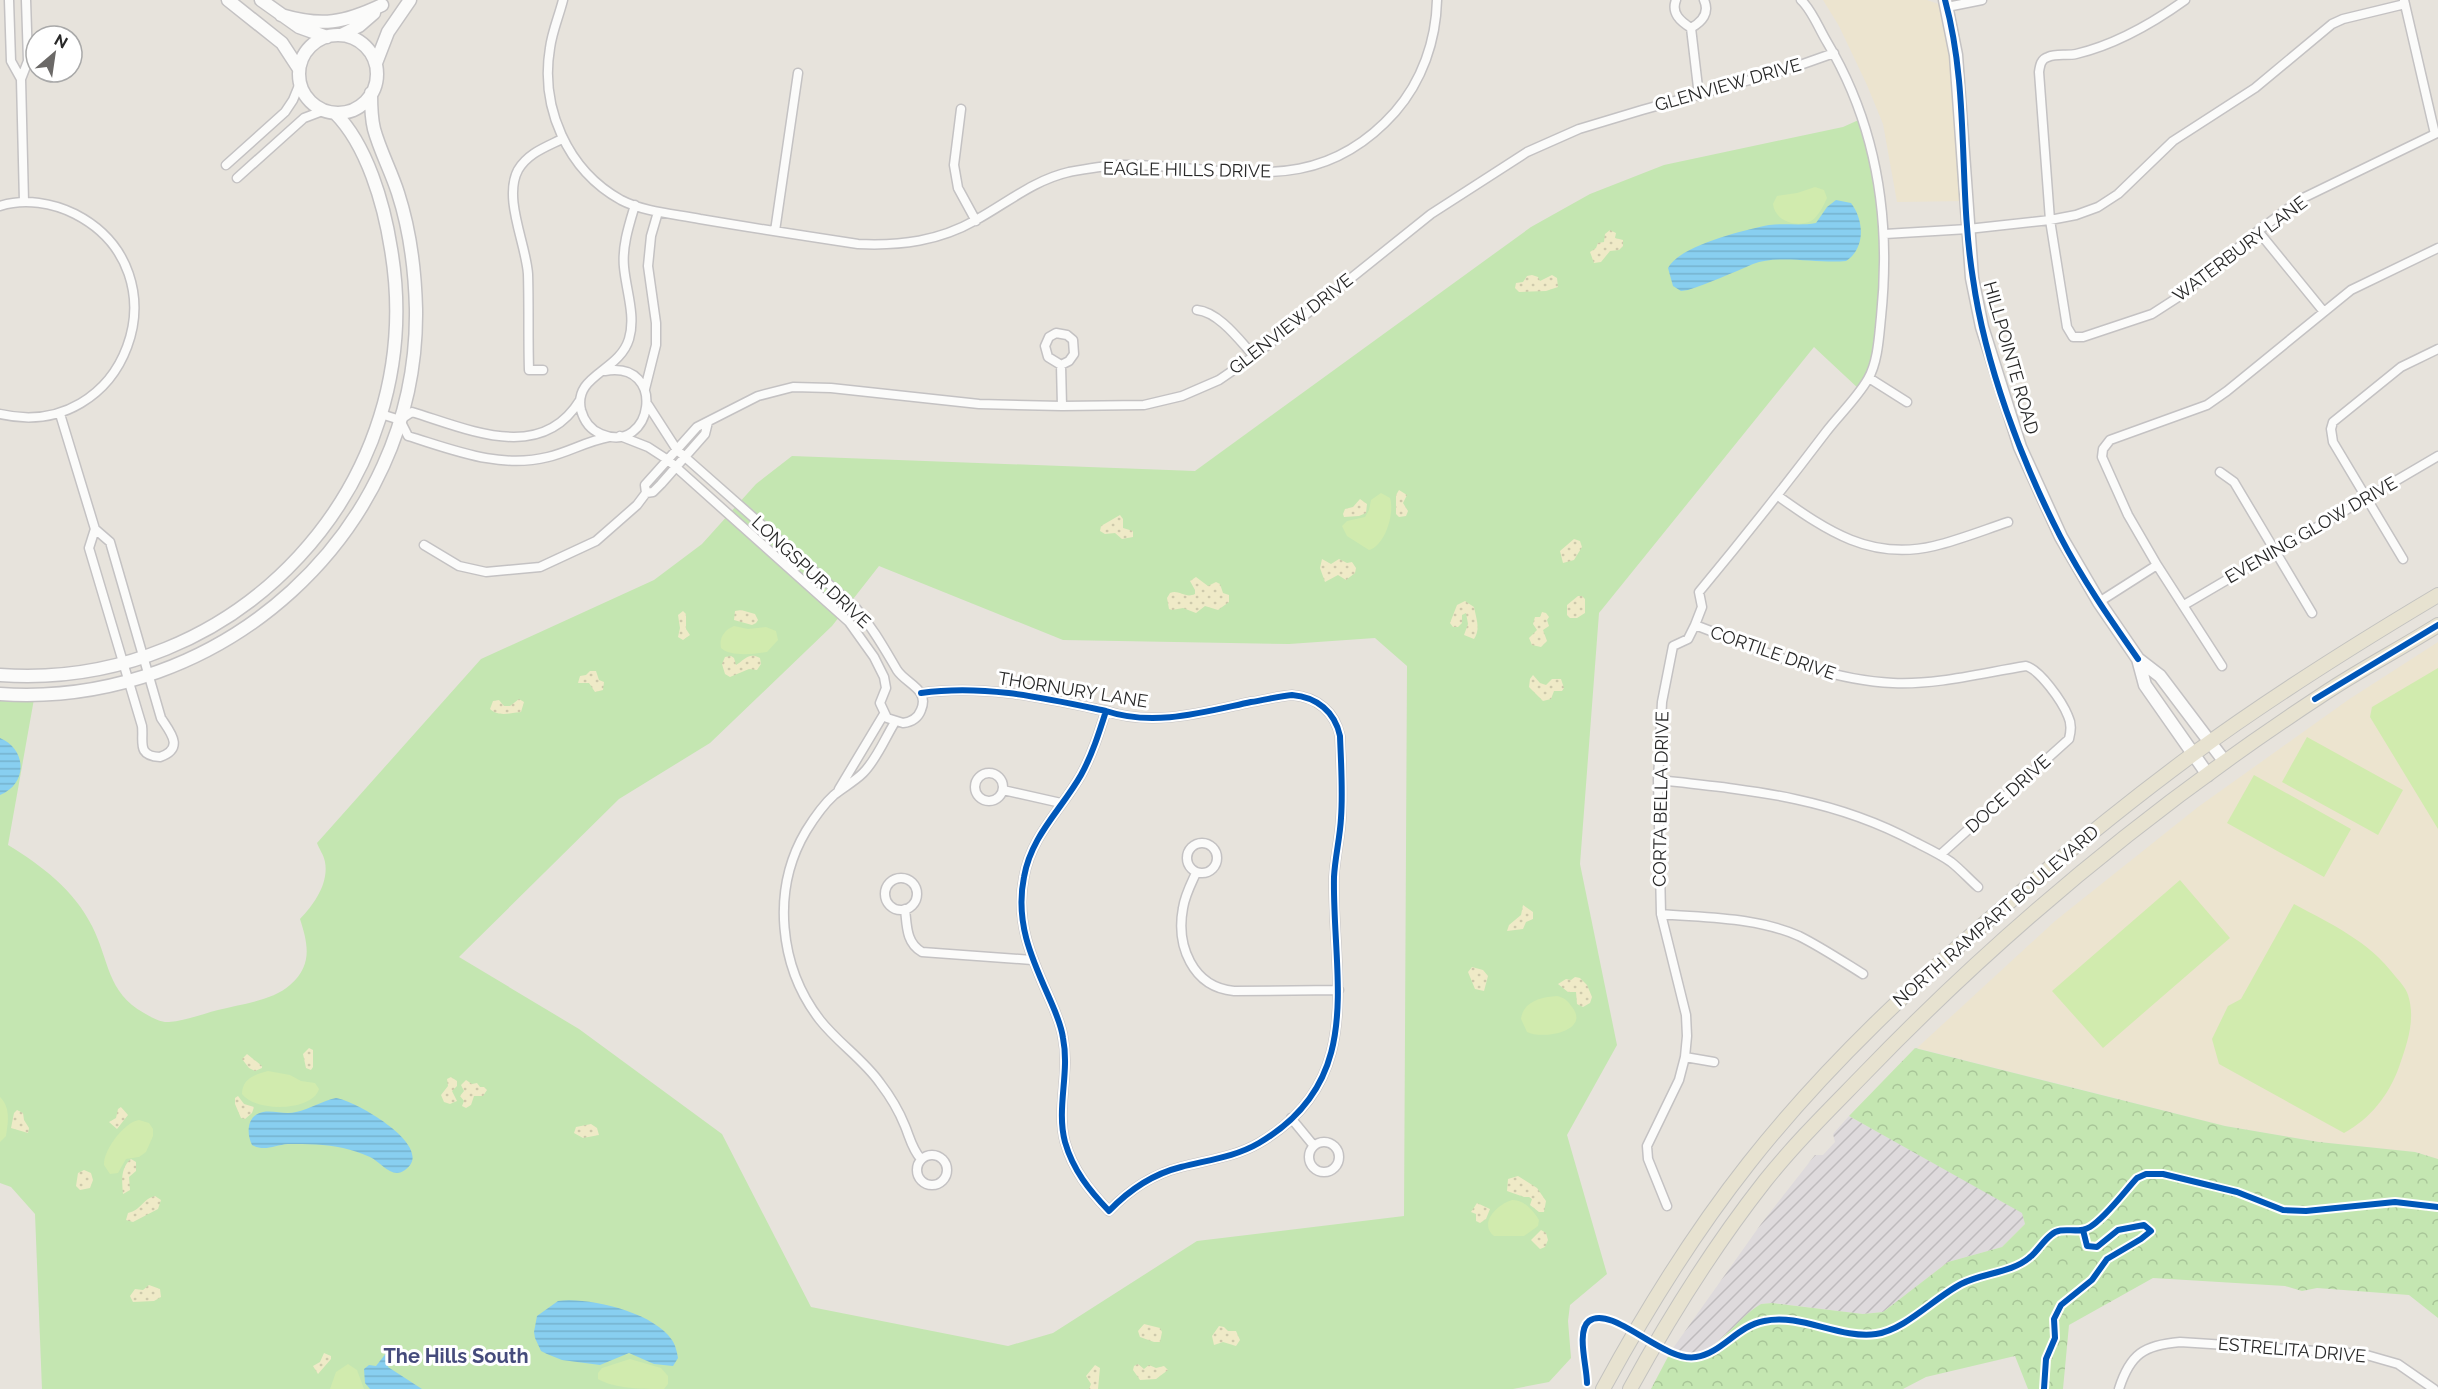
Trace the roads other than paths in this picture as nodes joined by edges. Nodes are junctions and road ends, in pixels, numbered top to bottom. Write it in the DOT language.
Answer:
graph roads {
  1 [pos="9,0"];
  2 [pos="26,0"];
  3 [pos="228,0"];
  4 [pos="261,0"];
  5 [pos="410,0"];
  6 [pos="563,0"];
  7 [pos="1437,0"];
  8 [pos="1676,0"];
  9 [pos="1704,0"];
  10 [pos="1801,0"];
  11 [pos="1982,0"];
  12 [pos="2185,0"];
  13 [pos="2404,2"];
  14 [pos="385,3"];
  15 [pos="1946,4"];
  16 [pos="281,15"];
  17 [pos="1691,28"];
  18 [pos="341,35"];
  19 [pos="327,37"];
  20 [pos="1834,53"];
  21 [pos="376,63"];
  22 [pos="299,69"];
  23 [pos="798,74"];
  24 [pos="21,79"];
  25 [pos="300,83"];
  26 [pos="371,93"];
  27 [pos="1699,96"];
  28 [pos="961,109"];
  29 [pos="330,111"];
  30 [pos="562,139"];
  31 [pos="226,165"];
  32 [pos="237,178"];
  33 [pos="24,202"];
  34 [pos="635,205"];
  35 [pos="0,206"];
  36 [pos="658,212"];
  37 [pos="2050,220"];
  38 [pos="976,221"];
  39 [pos="1968,229"];
  40 [pos="775,231"];
  41 [pos="2258,231"];
  42 [pos="1885,234"];
  43 [pos="2438,248"];
  44 [pos="1197,310"];
  45 [pos="2324,312"];
  46 [pos="2438,349"];
  47 [pos="1254,356"];
  48 [pos="1061,365"];
  49 [pos="543,370"];
  50 [pos="605,371"];
  51 [pos="1869,378"];
  52 [pos="645,389"];
  53 [pos="581,399"];
  54 [pos="1907,402"];
  55 [pos="648,405"];
  56 [pos="1062,406"];
  57 [pos="0,414"];
  58 [pos="60,414"];
  59 [pos="381,414"];
  60 [pos="400,420"];
  61 [pos="708,422"];
  62 [pos="616,436"];
  63 [pos="677,450"];
  64 [pos="2438,456"];
  65 [pos="685,457"];
  66 [pos="668,460"];
  67 [pos="676,468"];
  68 [pos="2220,472"];
  69 [pos="646,493"];
  70 [pos="1779,496"];
  71 [pos="2366,497"];
  72 [pos="2008,522"];
  73 [pos="95,529"];
  74 [pos="424,545"];
  75 [pos="2275,551"];
  76 [pos="2403,560"];
  77 [pos="2157,565"];
  78 [pos="2438,595"];
  79 [pos="2099,602"];
  80 [pos="2184,605"];
  81 [pos="2312,613"];
  82 [pos="1695,625"];
  83 [pos="2438,625"];
  84 [pos="144,657"];
  85 [pos="2138,659"];
  86 [pos="123,664"];
  87 [pos="2222,666"];
  88 [pos="0,675"];
  89 [pos="149,676"];
  90 [pos="128,682"];
  91 [pos="921,693"];
  92 [pos="0,694"];
  93 [pos="1106,711"];
  94 [pos="884,714"];
  95 [pos="895,722"];
  96 [pos="2072,729"];
  97 [pos="2210,742"];
  98 [pos="2193,754"];
  99 [pos="2225,762"];
  100 [pos="2208,775"];
  101 [pos="1658,780"];
  102 [pos="1003,790"];
  103 [pos="835,794"];
  104 [pos="1061,803"];
  105 [pos="1940,855"];
  106 [pos="1196,873"];
  107 [pos="1977,887"];
  108 [pos="905,909"];
  109 [pos="1660,914"];
  110 [pos="1032,960"];
  111 [pos="1863,974"];
  112 [pos="1338,990"];
  113 [pos="1685,1057"];
  114 [pos="1714,1062"];
  115 [pos="1291,1118"];
  116 [pos="1314,1146"];
  117 [pos="921,1159"];
  118 [pos="1749,1163"];
  119 [pos="1767,1178"];
  120 [pos="1666,1206"];
  121 [pos="2423,1386"];
  122 [pos="1603,1389"];
  123 [pos="1630,1389"];
  124 [pos="2119,1389"];
  125 [pos="2434,1389"];
  1 -- 24 [label="street"];
  2 -- 24 [label="street"];
  3 -- 22 [label="main road"];
  4 -- 16 [label="main road"];
  5 -- 21 [label="main road"];
  6 -- 30 [label="street, EAGLE HILLS DRIVE"];
  7 -- 38 [label="street, EAGLE HILLS DRIVE"];
  8 -- 17 [label="street"];
  9 -- 17 [label="street"];
  10 -- 20 [label="street"];
  11 -- 15 [label="street"];
  12 -- 37 [label="street"];
  13 -- 37 [label="street"];
  13 -- 41 [label="street, WATERBURY LANE"];
  14 -- 16 [label="main road"];
  14 -- 18 [label="main road"];
  15 -- 39 [label="main road, HILLPOINTE ROAD"];
  16 -- 19 [label="main road"];
  17 -- 27 [label="street"];
  18 -- 19 [label="main road"];
  18 -- 21 [label="main road"];
  19 -- 22 [label="main road"];
  20 -- 27 [label="street, GLENVIEW DRIVE"];
  20 -- 42 [label="street"];
  21 -- 26 [label="main road"];
  22 -- 25 [label="main road"];
  23 -- 40 [label="street"];
  24 -- 33 [label="street"];
  25 -- 29 [label="main road"];
  25 -- 31 [label="street"];
  26 -- 29 [label="main road"];
  26 -- 60 [label="main road"];
  27 -- 47 [label="street, GLENVIEW DRIVE"];
  28 -- 38 [label="street"];
  29 -- 32 [label="street"];
  29 -- 59 [label="main road"];
  30 -- 34 [label="street, EAGLE HILLS DRIVE"];
  30 -- 49 [label="street"];
  33 -- 35 [label="street"];
  33 -- 58 [label="street"];
  34 -- 36 [label="street, EAGLE HILLS DRIVE"];
  34 -- 50 [label="street"];
  36 -- 40 [label="street, EAGLE HILLS DRIVE"];
  36 -- 52 [label="street"];
  37 -- 39 [label="street"];
  37 -- 41 [label="street, WATERBURY LANE"];
  38 -- 40 [label="street, EAGLE HILLS DRIVE"];
  39 -- 42 [label="street"];
  39 -- 79 [label="main road, HILLPOINTE ROAD"];
  41 -- 45 [label="street"];
  42 -- 51 [label="street"];
  43 -- 45 [label="street"];
  44 -- 47 [label="street"];
  45 -- 77 [label="street"];
  46 -- 71 [label="street"];
  47 -- 56 [label="street, GLENVIEW DRIVE"];
  48 -- 56 [label="street"];
  50 -- 52 [label="street"];
  50 -- 53 [label="street"];
  51 -- 54 [label="street"];
  51 -- 70 [label="street"];
  52 -- 55 [label="street"];
  53 -- 60 [label="street"];
  53 -- 62 [label="street"];
  55 -- 62 [label="street"];
  55 -- 63 [label="street, LONGSPUR DRIVE"];
  56 -- 61 [label="street, GLENVIEW DRIVE"];
  57 -- 58 [label="street"];
  58 -- 73 [label="street"];
  59 -- 60 [label="street"];
  59 -- 84 [label="main road"];
  60 -- 62 [label="street"];
  60 -- 89 [label="main road"];
  61 -- 63 [label="street, GLENVIEW DRIVE"];
  61 -- 65 [label="street, GLENVIEW DRIVE"];
  62 -- 66 [label="street, LONGSPUR DRIVE"];
  63 -- 65 [label="street, LONGSPUR DRIVE"];
  63 -- 66 [label="street, GLENVIEW DRIVE"];
  64 -- 71 [label="street, EVENING GLOW DRIVE"];
  65 -- 67 [label="street, GLENVIEW DRIVE"];
  65 -- 91 [label="street, LONGSPUR DRIVE"];
  66 -- 67 [label="street, LONGSPUR DRIVE"];
  66 -- 69 [label="street, GLENVIEW DRIVE"];
  67 -- 69 [label="street, GLENVIEW DRIVE"];
  67 -- 94 [label="street, LONGSPUR DRIVE"];
  68 -- 75 [label="street"];
  69 -- 74 [label="street, GLENVIEW DRIVE"];
  70 -- 72 [label="street"];
  70 -- 82 [label="street"];
  71 -- 75 [label="street, EVENING GLOW DRIVE"];
  71 -- 76 [label="street"];
  73 -- 84 [label="street"];
  73 -- 86 [label="street"];
  75 -- 80 [label="street, EVENING GLOW DRIVE"];
  75 -- 81 [label="street"];
  77 -- 79 [label="street"];
  77 -- 80 [label="street"];
  78 -- 97 [label="main road, NORTH RAMPART BOULEVARD"];
  79 -- 85 [label="main road, HILLPOINTE ROAD"];
  80 -- 87 [label="street"];
  82 -- 96 [label="street, CORTILE DRIVE"];
  82 -- 101 [label="street, CORTA BELLA DRIVE"];
  83 -- 99 [label="main road, NORTH RAMPART BOULEVARD"];
  84 -- 86 [label="main road"];
  84 -- 89 [label="street"];
  85 -- 97 [label="main road, HILLPOINTE ROAD"];
  85 -- 98 [label="main road, HILLPOINTE ROAD"];
  86 -- 88 [label="main road"];
  86 -- 90 [label="street"];
  89 -- 90 [label="main road"];
  89 -- 90 [label="street"];
  90 -- 92 [label="main road"];
  91 -- 93 [label="street, THORNURY LANE"];
  91 -- 95 [label="street"];
  93 -- 104 [label="street"];
  93 -- 112 [label="street, THORNURY LANE"];
  94 -- 95 [label="street"];
  94 -- 103 [label="street"];
  95 -- 103 [label="street"];
  96 -- 105 [label="street, DOCE DRIVE"];
  97 -- 98 [label="main road, NORTH RAMPART BOULEVARD"];
  97 -- 99 [label="main road, HILLPOINTE ROAD"];
  98 -- 100 [label="main road, HILLPOINTE ROAD"];
  98 -- 118 [label="main road, NORTH RAMPART BOULEVARD"];
  99 -- 100 [label="main road, NORTH RAMPART BOULEVARD"];
  100 -- 119 [label="main road, NORTH RAMPART BOULEVARD"];
  101 -- 105 [label="street"];
  101 -- 109 [label="street, CORTA BELLA DRIVE"];
  102 -- 104 [label="street"];
  103 -- 117 [label="street"];
  104 -- 110 [label="street"];
  105 -- 107 [label="street"];
  106 -- 112 [label="street"];
  108 -- 110 [label="street"];
  109 -- 111 [label="street"];
  109 -- 113 [label="street, CORTA BELLA DRIVE"];
  110 -- 115 [label="street"];
  112 -- 115 [label="street"];
  113 -- 114 [label="street"];
  113 -- 120 [label="street, CORTA BELLA DRIVE"];
  115 -- 116 [label="street"];
  118 -- 119 [label="main road"];
  118 -- 122 [label="main road, NORTH RAMPART BOULEVARD"];
  119 -- 123 [label="main road, NORTH RAMPART BOULEVARD"];
  121 -- 124 [label="street, ESTRELITA DRIVE"];
  121 -- 125 [label="street, ESTRELITA DRIVE"];
}
